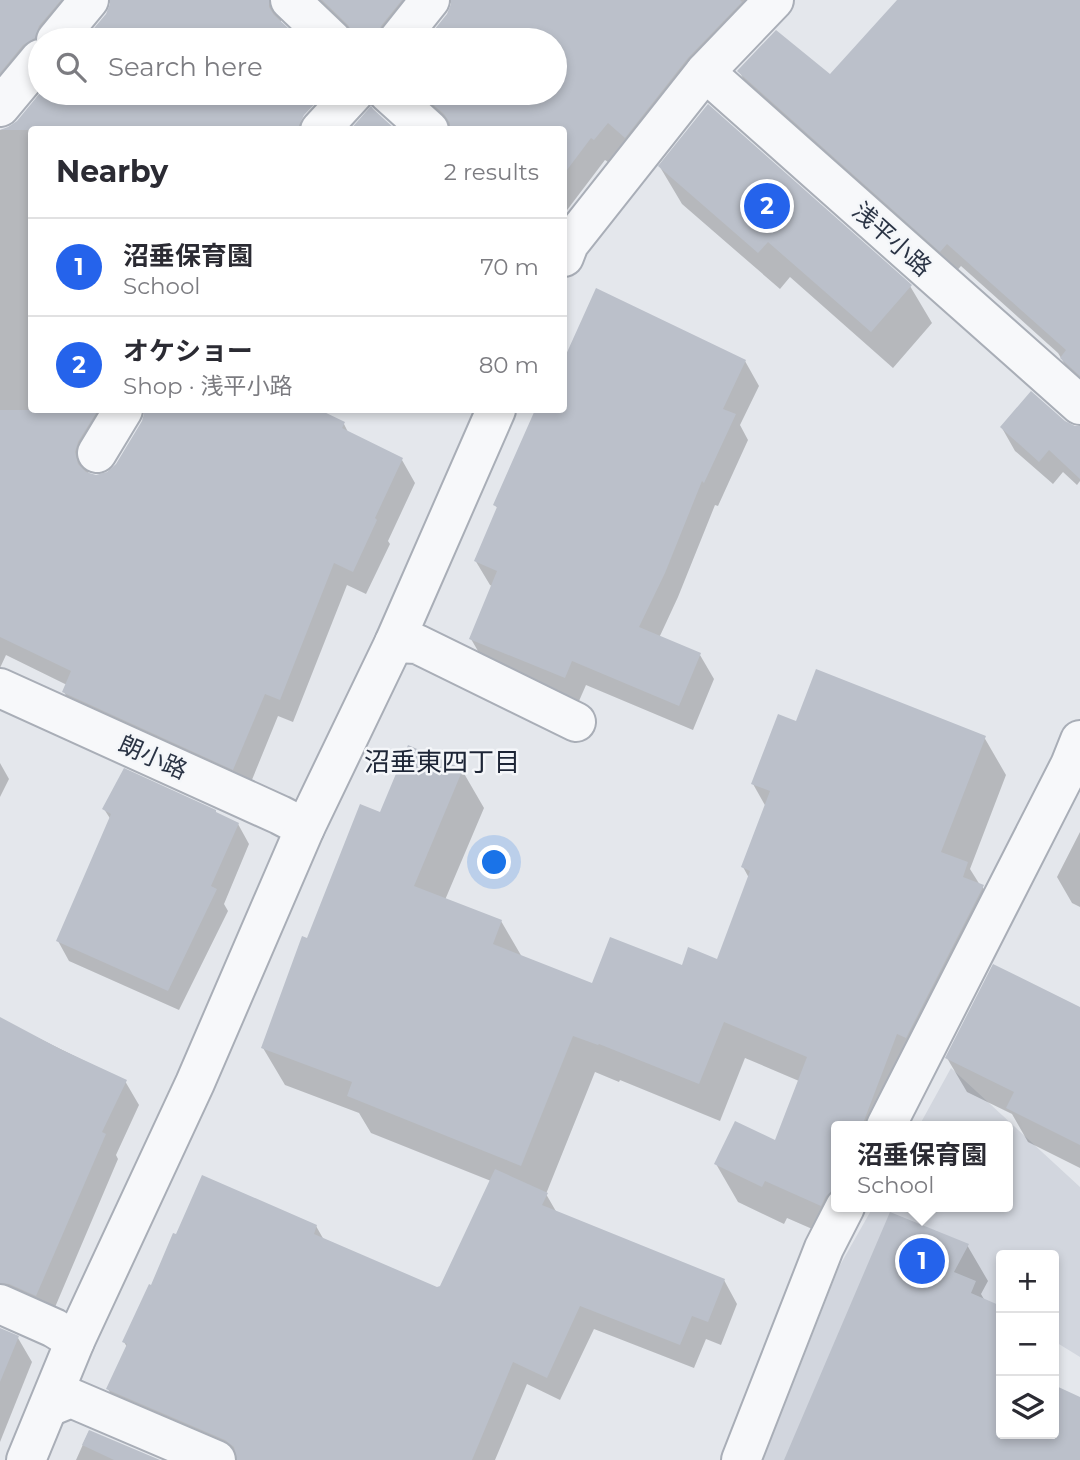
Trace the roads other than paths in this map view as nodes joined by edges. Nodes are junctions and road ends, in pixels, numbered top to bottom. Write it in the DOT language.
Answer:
graph roads {
  1 [pos="89,0"];
  2 [pos="290,0"];
  3 [pos="430,0"];
  4 [pos="774,0"];
  5 [pos="66,28"];
  6 [pos="319,28"];
  7 [pos="408,28"];
  8 [pos="705,72"];
  9 [pos="28,73"];
  10 [pos="343,105"];
  11 [pos="401,105"];
  12 [pos="0,107"];
  13 [pos="324,126"];
  14 [pos="425,126"];
  15 [pos="567,245"];
  16 [pos="1080,405"];
  17 [pos="121,413"];
  18 [pos="495,413"];
  19 [pos="97,453"];
  20 [pos="394,643"];
  21 [pos="0,688"];
  22 [pos="576,722"];
  23 [pos="1080,740"];
  24 [pos="305,828"];
  25 [pos="889,1121"];
  26 [pos="842,1212"];
  27 [pos="0,1304"];
  28 [pos="75,1341"];
  29 [pos="49,1407"];
  30 [pos="26,1460"];
  31 [pos="216,1460"];
  32 [pos="741,1460"];
  1 -- 5 [label="street"];
  2 -- 6 [label="street"];
  3 -- 7 [label="street"];
  4 -- 8 [label="street"];
  8 -- 15 [label="street"];
  8 -- 16 [label="street, 浅平小路"];
  9 -- 12 [label="street"];
  10 -- 13 [label="street"];
  11 -- 14 [label="street"];
  17 -- 19 [label="street"];
  18 -- 20 [label="street"];
  20 -- 22 [label="street"];
  20 -- 24 [label="street"];
  21 -- 24 [label="street, 朗小路"];
  23 -- 25 [label="street"];
  24 -- 28 [label="street"];
  26 -- 32 [label="street"];
  27 -- 28 [label="street"];
  28 -- 29 [label="street"];
  29 -- 30 [label="street"];
  29 -- 31 [label="street"];
}
